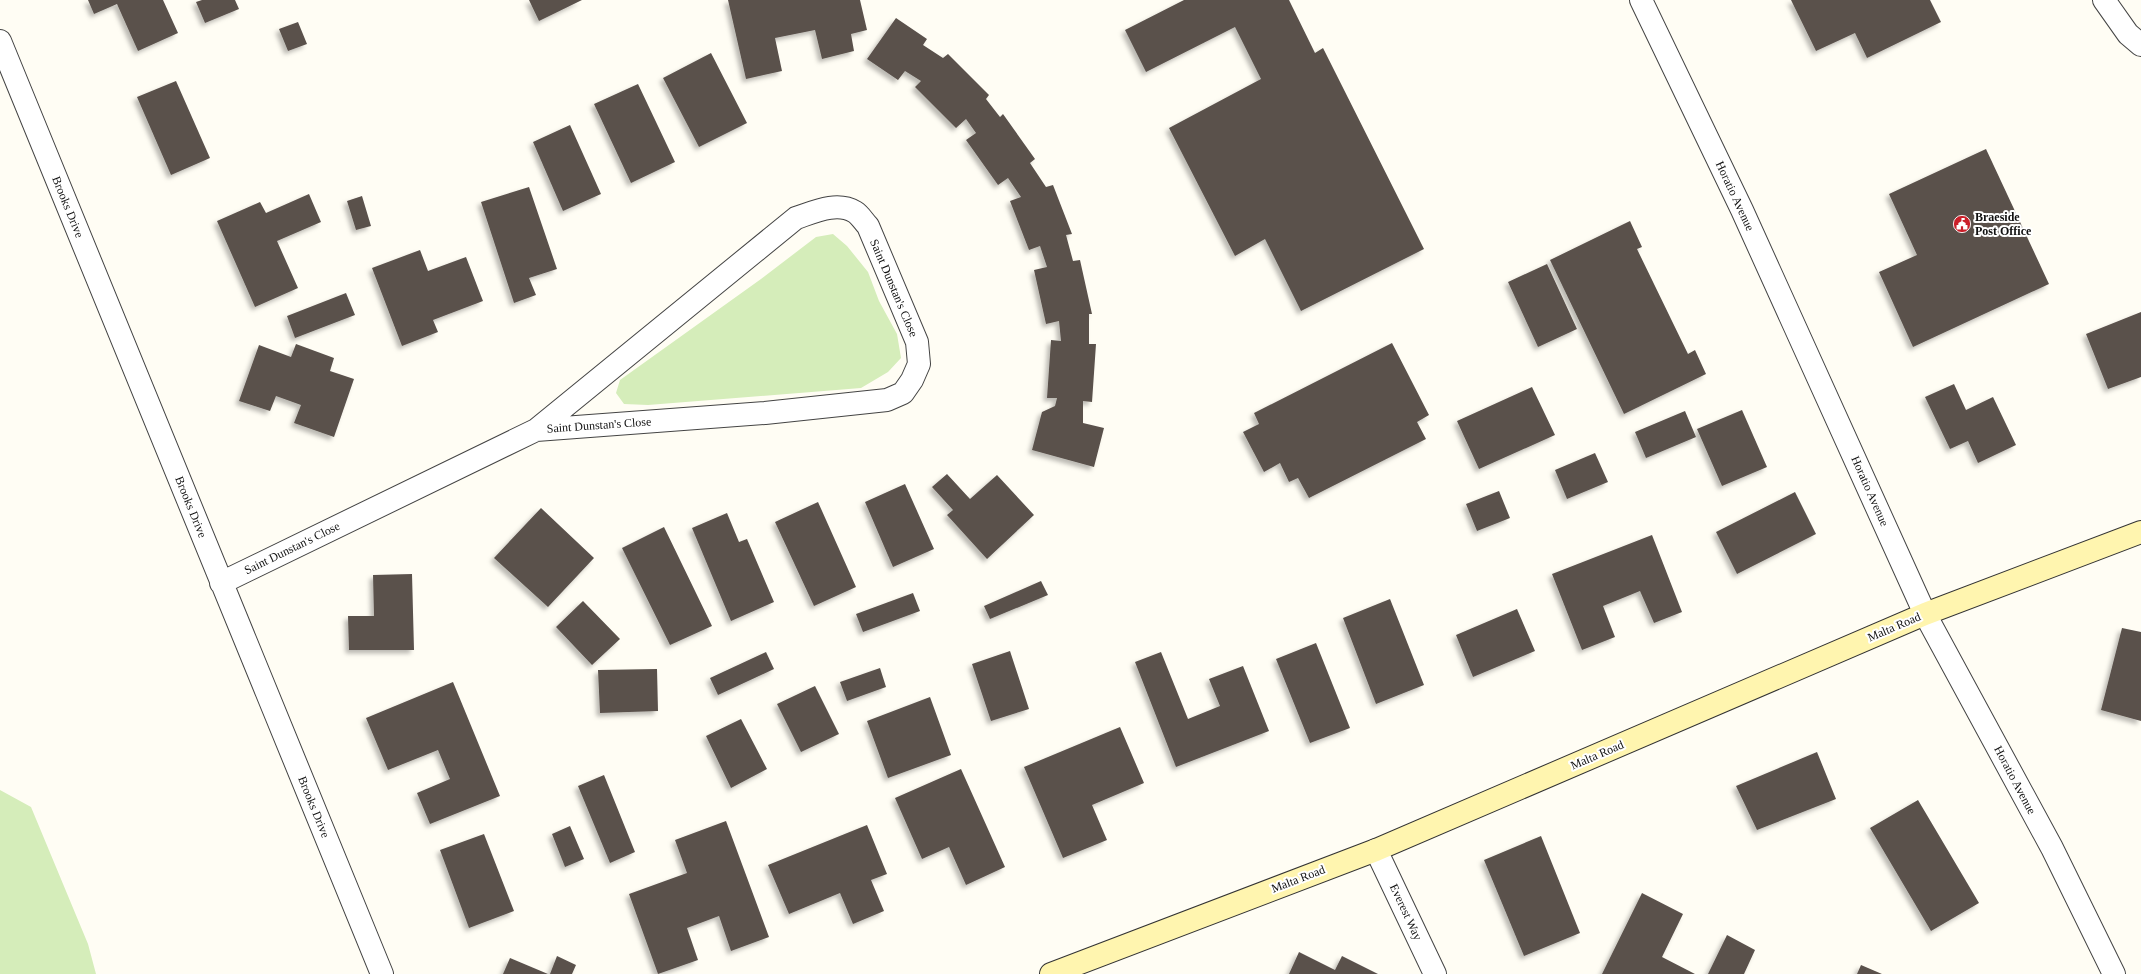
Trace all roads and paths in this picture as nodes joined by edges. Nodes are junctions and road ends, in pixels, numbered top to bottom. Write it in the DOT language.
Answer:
graph roads {
  1 [pos="1641,0"];
  2 [pos="2104,0"];
  3 [pos="0,40"];
  4 [pos="2141,45"];
  5 [pos="536,430"];
  6 [pos="2141,532"];
  7 [pos="221,583"];
  8 [pos="1925,614"];
  9 [pos="1376,850"];
  10 [pos="382,974"];
  11 [pos="1051,974"];
  12 [pos="1435,974"];
  13 [pos="2114,974"];
  1 -- 8 [label="street, Horatio Avenue"];
  2 -- 4 [label="street"];
  3 -- 7 [label="street, Brooks Drive"];
  5 -- 5 [label="street, Saint Dunstan's Close"];
  5 -- 7 [label="street, Saint Dunstan's Close"];
  6 -- 8 [label="street, Malta Road"];
  7 -- 10 [label="street, Brooks Drive"];
  8 -- 9 [label="street, Malta Road"];
  8 -- 13 [label="street, Horatio Avenue"];
  9 -- 11 [label="street, Malta Road"];
  9 -- 12 [label="street, Everest Way"];
}
